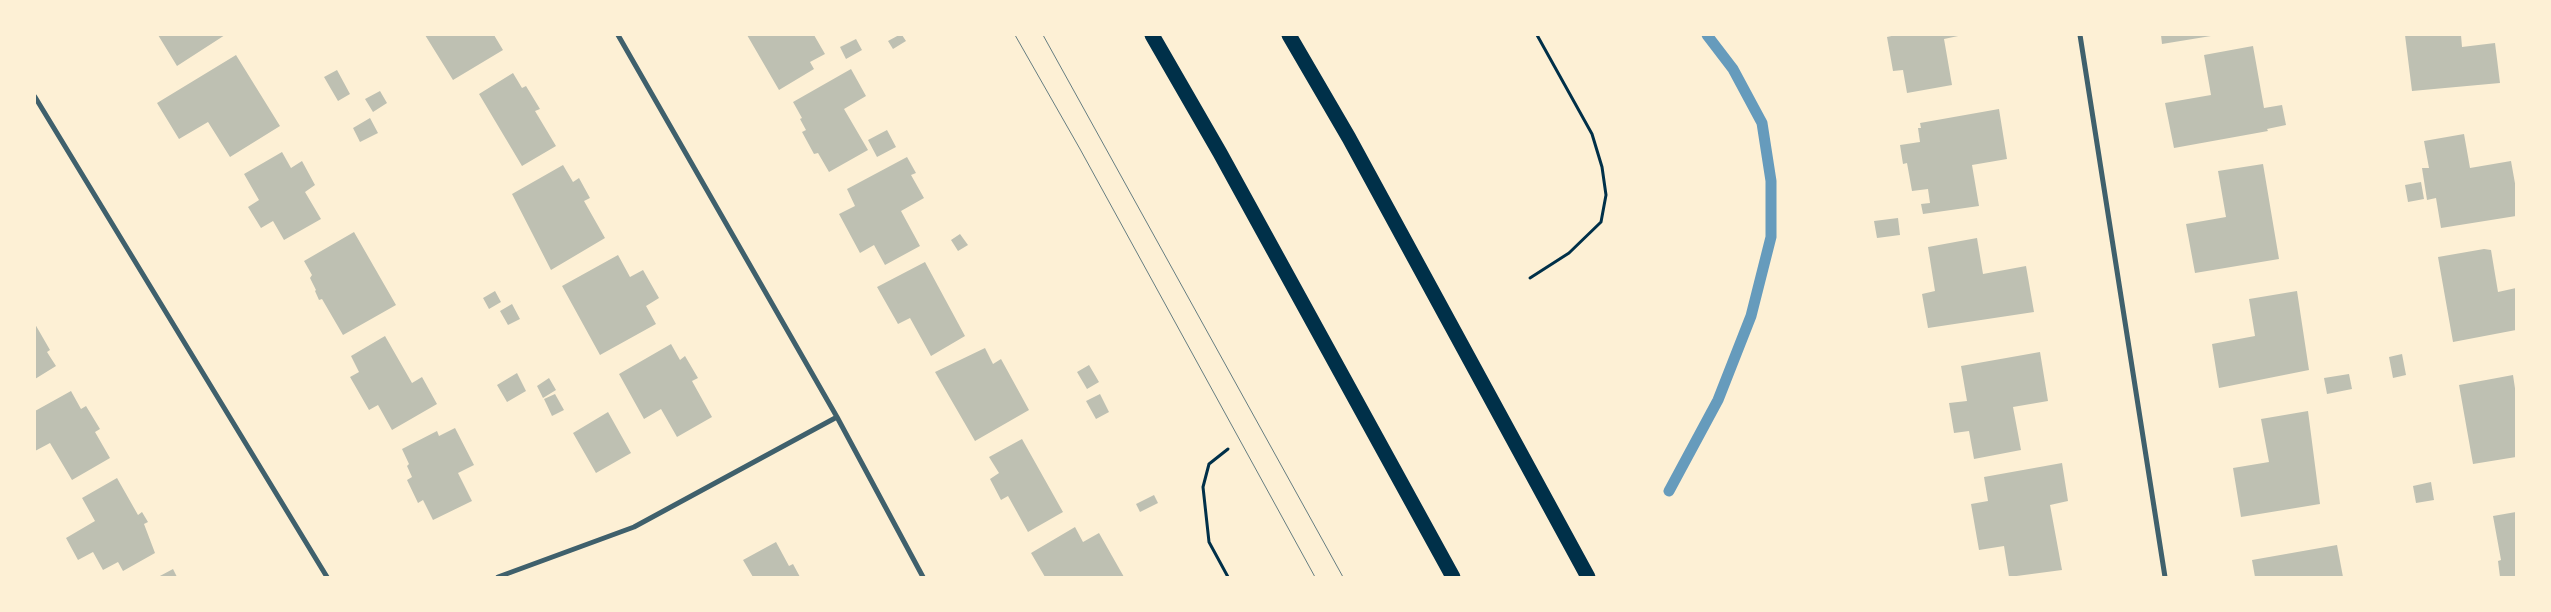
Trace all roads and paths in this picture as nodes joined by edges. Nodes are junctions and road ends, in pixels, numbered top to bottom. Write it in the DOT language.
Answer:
graph roads {
  1 [pos="618,35"];
  2 [pos="1152,35"];
  3 [pos="1289,35"];
  4 [pos="1537,35"];
  5 [pos="2080,35"];
  6 [pos="35,96"];
  7 [pos="1530,278"];
  8 [pos="837,417"];
  9 [pos="1228,449"];
  10 [pos="327,577"];
  11 [pos="498,577"];
  12 [pos="923,577"];
  13 [pos="1228,577"];
  14 [pos="1453,577"];
  15 [pos="1588,577"];
  16 [pos="2164,577"];
  1 -- 8 [label="street"];
  2 -- 14 [label="highway"];
  3 -- 15 [label="highway"];
  4 -- 7 [label="path"];
  5 -- 16 [label="street"];
  6 -- 10 [label="street"];
  8 -- 11 [label="street"];
  8 -- 12 [label="street"];
  9 -- 13 [label="path"];
}
